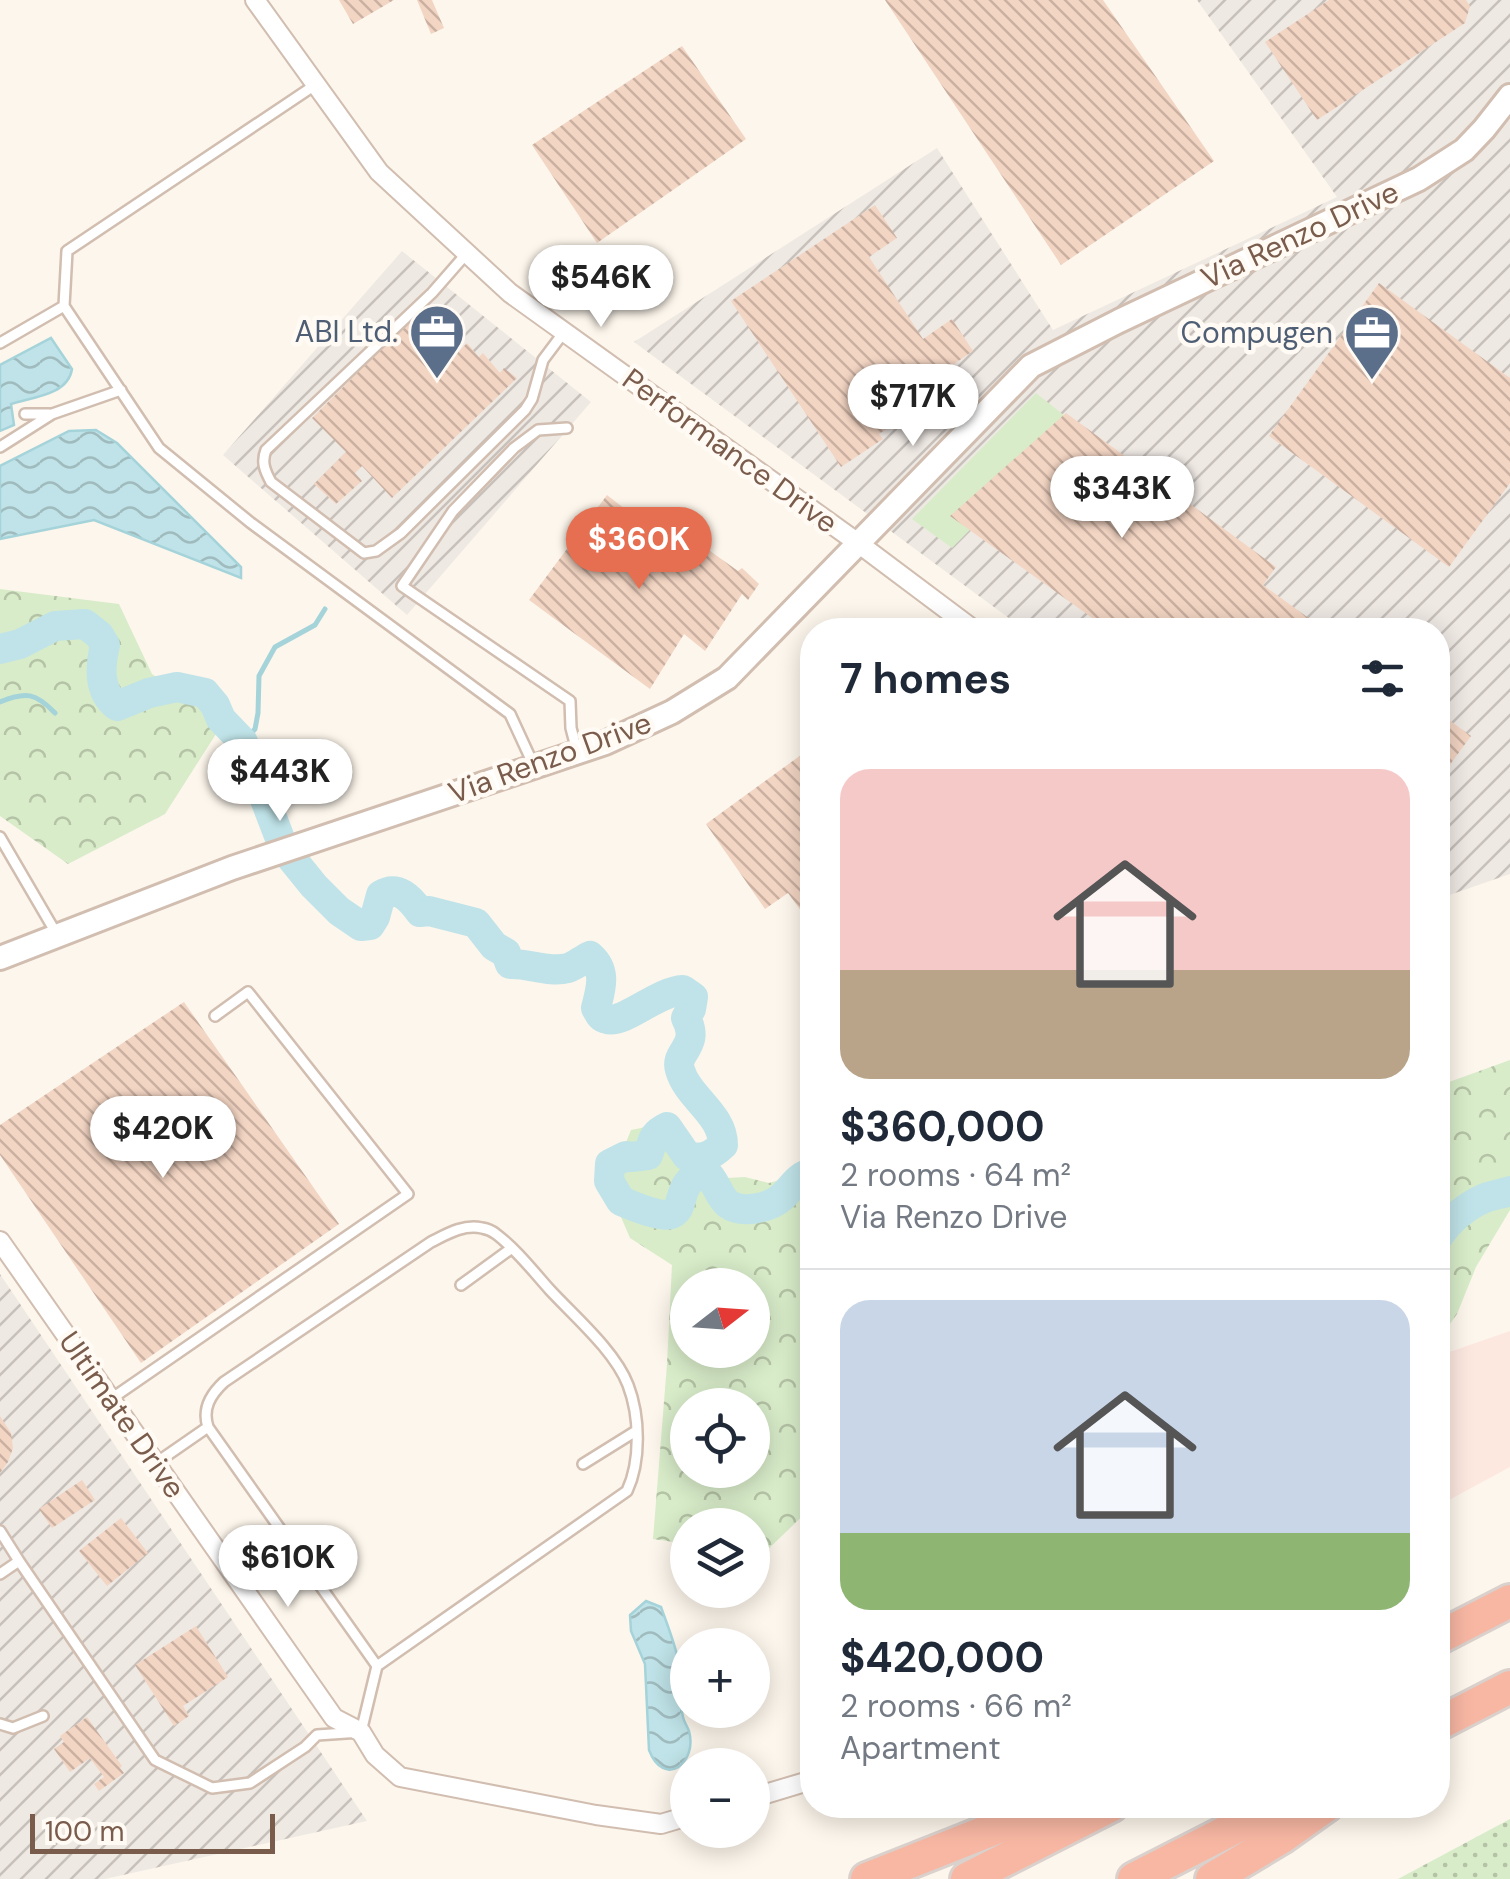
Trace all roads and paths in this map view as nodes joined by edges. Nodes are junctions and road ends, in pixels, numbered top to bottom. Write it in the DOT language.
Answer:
graph roads {
  1 [pos="255,0"];
  2 [pos="316,86"];
  3 [pos="1510,96"];
  4 [pos="467,253"];
  5 [pos="64,306"];
  6 [pos="564,332"];
  7 [pos="0,343"];
  8 [pos="120,390"];
  9 [pos="25,414"];
  10 [pos="52,414"];
  11 [pos="567,428"];
  12 [pos="0,447"];
  13 [pos="858,543"];
  14 [pos="958,618"];
  15 [pos="578,753"];
  16 [pos="534,767"];
  17 [pos="0,836"];
  18 [pos="58,936"];
  19 [pos="0,958"];
  20 [pos="215,1016"];
  21 [pos="0,1241"];
  22 [pos="512,1248"];
  23 [pos="461,1284"];
  24 [pos="111,1399"];
  25 [pos="208,1427"];
  26 [pos="636,1431"];
  27 [pos="156,1463"];
  28 [pos="583,1464"];
  29 [pos="0,1531"];
  30 [pos="19,1560"];
  31 [pos="0,1574"];
  32 [pos="1510,1589"];
  33 [pos="1510,1601"];
  34 [pos="1450,1615"];
  35 [pos="1450,1632"];
  36 [pos="377,1666"];
  37 [pos="1510,1687"];
  38 [pos="43,1716"];
  39 [pos="1450,1718"];
  40 [pos="0,1724"];
  41 [pos="361,1732"];
  42 [pos="800,1784"];
  43 [pos="770,1793"];
  44 [pos="1021,1818"];
  45 [pos="1087,1818"];
  46 [pos="1254,1818"];
  47 [pos="1308,1818"];
  48 [pos="670,1821"];
  49 [pos="867,1879"];
  50 [pos="967,1879"];
  51 [pos="1134,1879"];
  52 [pos="1212,1879"];
  1 -- 2 [label="street, Performance Drive"];
  2 -- 4 [label="street, Performance Drive"];
  2 -- 5 [label="lane"];
  3 -- 13 [label="street, Via Renzo Drive"];
  4 -- 6 [label="street, Performance Drive"];
  4 -- 6 [label="lane"];
  5 -- 7 [label="lane"];
  5 -- 8 [label="lane"];
  6 -- 13 [label="street, Performance Drive"];
  8 -- 10 [label="lane"];
  8 -- 16 [label="lane"];
  9 -- 10 [label="lane"];
  10 -- 12 [label="lane"];
  11 -- 15 [label="lane"];
  13 -- 14 [label="street, Performance Drive"];
  13 -- 15 [label="street, Via Renzo Drive"];
  15 -- 16 [label="street, Via Renzo Drive"];
  16 -- 18 [label="street, Via Renzo Drive"];
  17 -- 18 [label="lane"];
  18 -- 19 [label="street, Via Renzo Drive"];
  20 -- 24 [label="lane"];
  21 -- 24 [label="street, Ultimate Drive"];
  22 -- 23 [label="lane"];
  22 -- 25 [label="lane"];
  22 -- 26 [label="lane"];
  24 -- 27 [label="street, Ultimate Drive"];
  25 -- 27 [label="lane"];
  25 -- 36 [label="lane"];
  26 -- 28 [label="lane"];
  26 -- 36 [label="lane"];
  27 -- 41 [label="street, Ultimate Drive"];
  29 -- 30 [label="lane"];
  30 -- 31 [label="lane"];
  30 -- 41 [label="lane"];
  32 -- 34 [label="highway"];
  33 -- 35 [label="highway"];
  36 -- 41 [label="lane"];
  37 -- 39 [label="highway"];
  38 -- 40 [label="lane"];
  41 -- 48 [label="street, Ultimate Drive"];
  42 -- 43 [label="street"];
  44 -- 49 [label="highway"];
  45 -- 50 [label="highway"];
  46 -- 51 [label="highway"];
  47 -- 52 [label="highway"];
}
